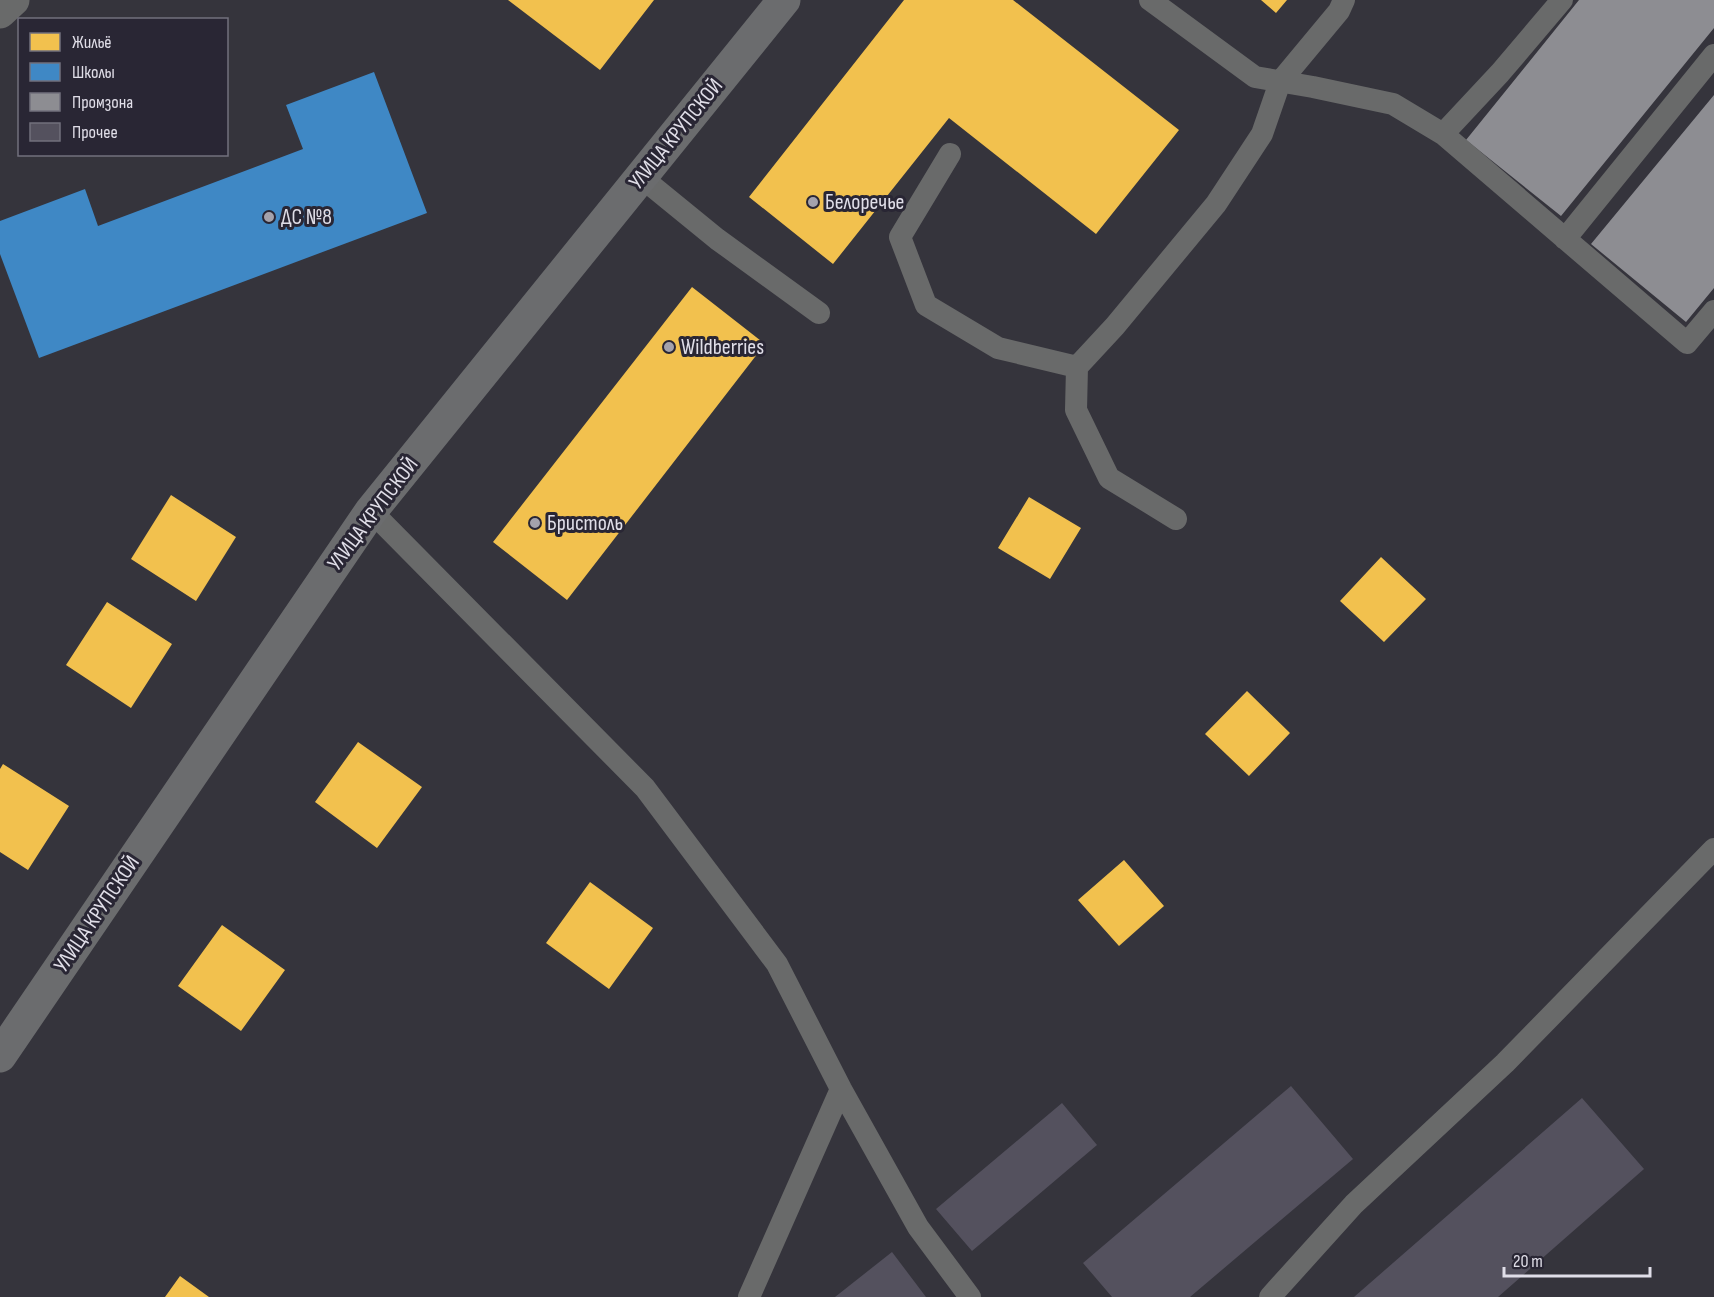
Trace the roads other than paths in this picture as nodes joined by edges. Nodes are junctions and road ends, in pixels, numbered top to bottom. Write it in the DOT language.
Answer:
graph roads {
  1 [pos="13,0"];
  2 [pos="784,0"];
  3 [pos="1150,0"];
  4 [pos="1344,0"];
  5 [pos="1562,0"];
  6 [pos="0,12"];
  7 [pos="1714,55"];
  8 [pos="1280,82"];
  9 [pos="1443,134"];
  10 [pos="950,154"];
  11 [pos="641,177"];
  12 [pos="1565,239"];
  13 [pos="1714,311"];
  14 [pos="819,313"];
  15 [pos="1077,367"];
  16 [pos="371,511"];
  17 [pos="1176,519"];
  18 [pos="1714,849"];
  19 [pos="0,1056"];
  20 [pos="841,1089"];
  21 [pos="748,1297"];
  22 [pos="970,1297"];
  23 [pos="1270,1297"];
  1 -- 6 [label="street"];
  2 -- 11 [label="street, УЛИЦА КРУПСКОЙ"];
  3 -- 8 [label="lane"];
  4 -- 8 [label="lane"];
  5 -- 9 [label="lane"];
  7 -- 12 [label="lane"];
  8 -- 9 [label="lane"];
  8 -- 15 [label="lane"];
  9 -- 12 [label="lane"];
  10 -- 15 [label="lane"];
  11 -- 14 [label="lane"];
  11 -- 16 [label="street, УЛИЦА КРУПСКОЙ"];
  12 -- 13 [label="lane"];
  15 -- 17 [label="lane"];
  16 -- 19 [label="street, УЛИЦА КРУПСКОЙ"];
  16 -- 20 [label="lane"];
  18 -- 23 [label="lane"];
  20 -- 21 [label="lane"];
  20 -- 22 [label="lane"];
}
